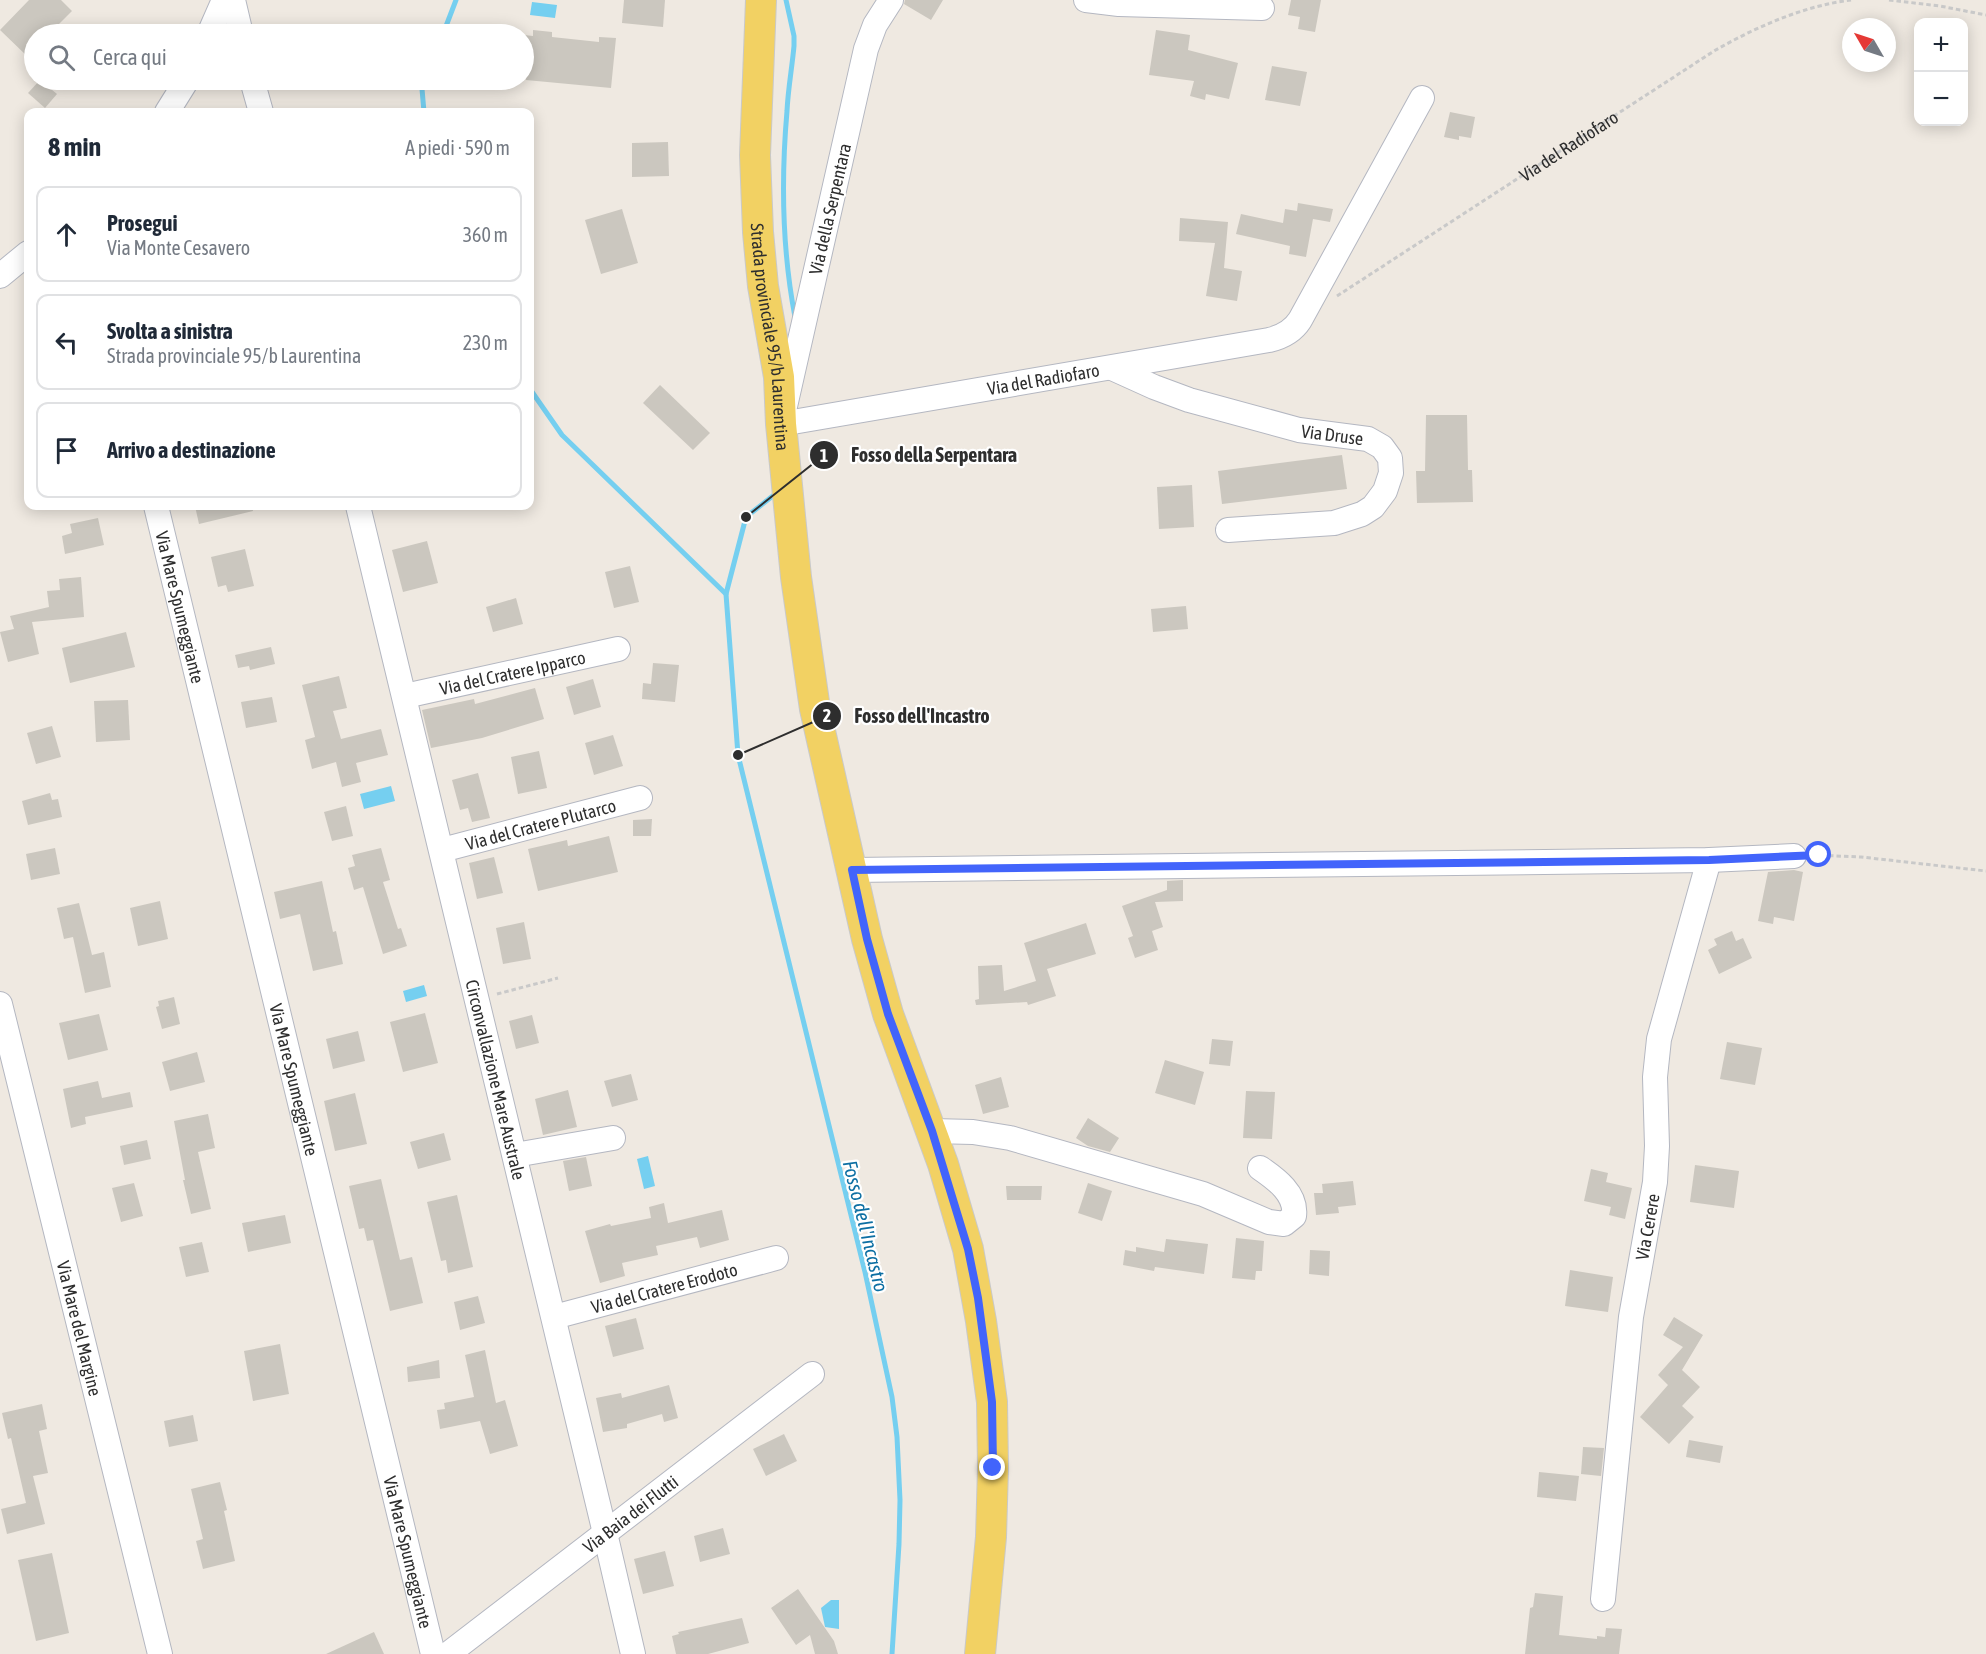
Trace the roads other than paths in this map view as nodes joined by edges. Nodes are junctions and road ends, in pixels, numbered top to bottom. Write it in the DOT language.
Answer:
graph roads {
  1 [pos="224,0"];
  2 [pos="233,0"];
  3 [pos="762,0"];
  4 [pos="891,0"];
  5 [pos="1086,0"];
  6 [pos="1262,8"];
  7 [pos="213,24"];
  8 [pos="239,24"];
  9 [pos="181,90"];
  10 [pos="255,90"];
  11 [pos="1422,98"];
  12 [pos="170,108"];
  13 [pos="260,108"];
  14 [pos="24,256"];
  15 [pos="0,276"];
  16 [pos="1112,368"];
  17 [pos="781,424"];
  18 [pos="157,510"];
  19 [pos="359,510"];
  20 [pos="1228,530"];
  21 [pos="618,649"];
  22 [pos="405,696"];
  23 [pos="640,798"];
  24 [pos="442,850"];
  25 [pos="1794,856"];
  26 [pos="1709,860"];
  27 [pos="852,870"];
  28 [pos="0,1004"];
  29 [pos="932,1131"];
  30 [pos="613,1138"];
  31 [pos="515,1155"];
  32 [pos="1260,1168"];
  33 [pos="776,1258"];
  34 [pos="554,1317"];
  35 [pos="812,1374"];
  36 [pos="605,1533"];
  37 [pos="1603,1599"];
  38 [pos="160,1654"];
  39 [pos="433,1654"];
  40 [pos="448,1654"];
  41 [pos="633,1654"];
  42 [pos="980,1654"];
  1 -- 7 [label="street"];
  2 -- 8 [label="street"];
  3 -- 17 [label="main road, Strada provinciale 95/b Laurentina"];
  4 -- 17 [label="street, Via della Serpentara"];
  5 -- 6 [label="street"];
  9 -- 12 [label="street"];
  10 -- 13 [label="street"];
  11 -- 16 [label="street, Via del Radiofaro"];
  14 -- 15 [label="street"];
  16 -- 17 [label="street, Via del Radiofaro"];
  16 -- 20 [label="street, Via Druse"];
  17 -- 27 [label="main road, Strada provinciale 95/b Laurentina"];
  18 -- 39 [label="street, Via Mare Spumeggiante"];
  19 -- 22 [label="street, Circonvallazione Mare Australe"];
  21 -- 22 [label="street, Via del Cratere Ipparco"];
  22 -- 24 [label="street, Circonvallazione Mare Australe"];
  23 -- 24 [label="street, Via del Cratere Plutarco"];
  24 -- 31 [label="street, Circonvallazione Mare Australe"];
  25 -- 26 [label="street"];
  26 -- 27 [label="street"];
  26 -- 37 [label="street, Via Cerere"];
  27 -- 29 [label="main road, Strada provinciale 95/b Laurentina"];
  28 -- 38 [label="street, Via Mare del Margine"];
  29 -- 32 [label="street"];
  29 -- 42 [label="main road, Strada provinciale 95/b Laurentina"];
  30 -- 31 [label="street"];
  31 -- 34 [label="street, Circonvallazione Mare Australe"];
  33 -- 34 [label="street, Via del Cratere Erodoto"];
  34 -- 36 [label="street, Circonvallazione Mare Australe"];
  35 -- 36 [label="street, Via Baia dei Flutti"];
  36 -- 40 [label="street, Via Baia dei Flutti"];
  36 -- 41 [label="street, Circonvallazione Mare Australe"];
}
